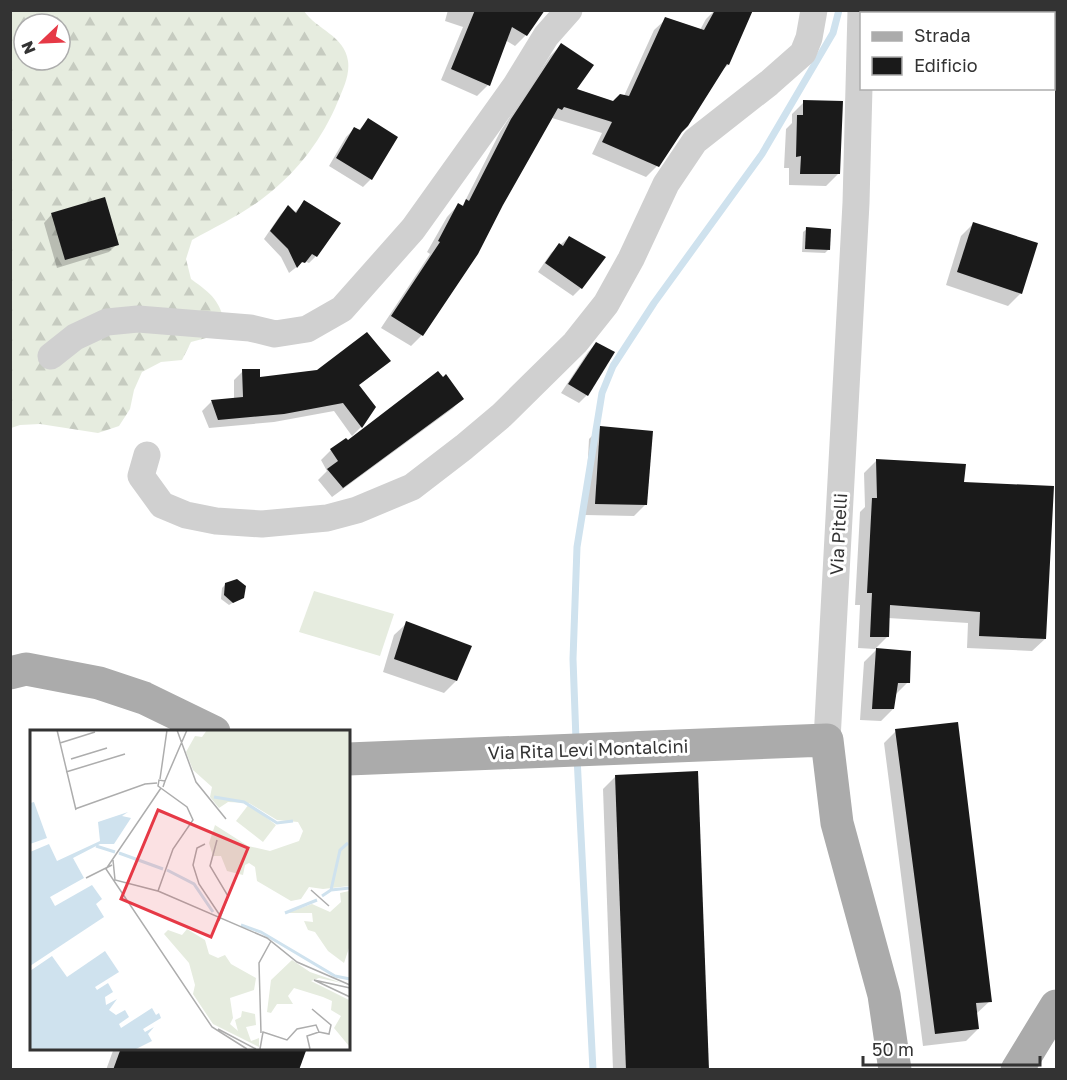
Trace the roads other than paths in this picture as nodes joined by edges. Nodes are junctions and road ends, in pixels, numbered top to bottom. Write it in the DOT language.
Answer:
graph roads {
  1 [pos="569,10"];
  2 [pos="814,10"];
  3 [pos="860,49"];
  4 [pos="51,356"];
  5 [pos="147,456"];
  6 [pos="10,673"];
  7 [pos="210,730"];
  8 [pos="828,740"];
  9 [pos="350,759"];
  10 [pos="1056,1006"];
  11 [pos="1037,1036"];
  12 [pos="896,1063"];
  13 [pos="999,1070"];
  14 [pos="1017,1070"];
  1 -- 4 [label="street"];
  2 -- 5 [label="street"];
  3 -- 8 [label="street, Via Pitelli"];
  6 -- 7 [label="main road"];
  8 -- 9 [label="main road, Via Rita Levi Montalcini"];
  8 -- 12 [label="main road, Via Pitelli"];
  10 -- 11 [label="main road"];
  11 -- 13 [label="main road"];
  11 -- 14 [label="main road"];
}
